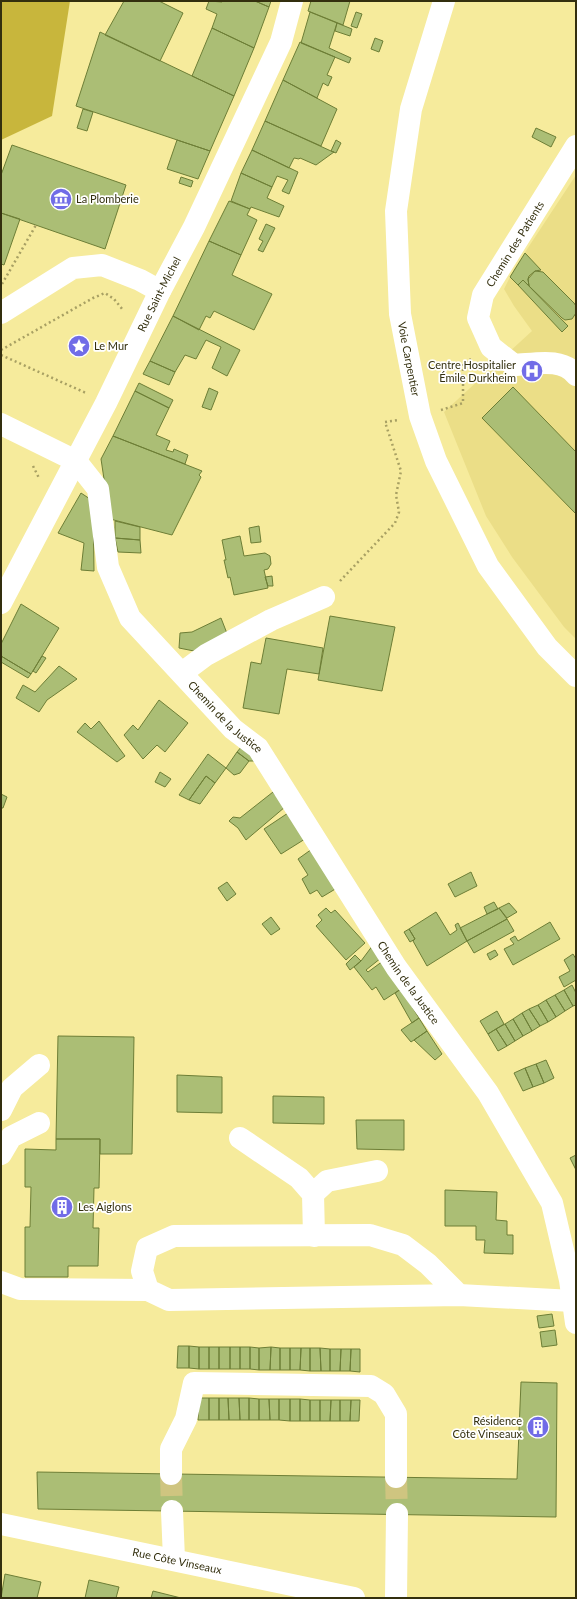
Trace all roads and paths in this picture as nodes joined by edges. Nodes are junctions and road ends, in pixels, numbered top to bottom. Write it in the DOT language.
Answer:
graph roads {
  1 [pos="292,1"];
  2 [pos="444,1"];
  3 [pos="576,146"];
  4 [pos="36,225"];
  5 [pos="140,280"];
  6 [pos="1,286"];
  7 [pos="160,291"];
  8 [pos="123,310"];
  9 [pos="1,313"];
  10 [pos="124,317"];
  11 [pos="1,350"];
  12 [pos="1,355"];
  13 [pos="463,364"];
  14 [pos="576,375"];
  15 [pos="90,395"];
  16 [pos="420,416"];
  17 [pos="1,424"];
  18 [pos="76,461"];
  19 [pos="324,597"];
  20 [pos="1,603"];
  21 [pos="182,673"];
  22 [pos="576,676"];
  23 [pos="39,1065"];
  24 [pos="1,1110"];
  25 [pos="40,1123"];
  26 [pos="240,1138"];
  27 [pos="1,1154"];
  28 [pos="377,1171"];
  29 [pos="313,1194"];
  30 [pos="314,1236"];
  31 [pos="1,1282"];
  32 [pos="148,1290"];
  33 [pos="459,1295"];
  34 [pos="573,1301"];
  35 [pos="576,1323"];
  36 [pos="172,1474"];
  37 [pos="396,1477"];
  38 [pos="172,1511"];
  39 [pos="397,1514"];
  40 [pos="1,1524"];
  41 [pos="174,1559"];
  42 [pos="354,1598"];
  43 [pos="396,1598"];
  1 -- 7 [label="street, Rue Saint-Michel"];
  2 -- 16 [label="street, Voie Carpentier"];
  3 -- 14 [label="street, Chemin des Patients"];
  4 -- 6 [label="path"];
  5 -- 7 [label="street"];
  5 -- 8 [label="path"];
  5 -- 9 [label="street"];
  7 -- 18 [label="street, Rue Saint-Michel"];
  8 -- 10 [label="path"];
  8 -- 11 [label="path"];
  12 -- 15 [label="path"];
  13 -- 16 [label="path"];
  16 -- 19 [label="path"];
  16 -- 22 [label="street, Voie Carpentier"];
  17 -- 18 [label="street"];
  18 -- 20 [label="street, Rue Saint-Michel"];
  18 -- 21 [label="street, Chemin de la Justice"];
  19 -- 21 [label="street, Chemin de la Justice"];
  21 -- 34 [label="street, Chemin de la Justice"];
  23 -- 24 [label="street"];
  25 -- 27 [label="street"];
  26 -- 29 [label="street"];
  28 -- 29 [label="street"];
  29 -- 30 [label="street"];
  30 -- 32 [label="street"];
  30 -- 33 [label="street"];
  31 -- 32 [label="street"];
  32 -- 33 [label="street"];
  33 -- 34 [label="street"];
  34 -- 35 [label="street, Chemin de la Justice"];
  36 -- 37 [label="street"];
  38 -- 41 [label="street"];
  39 -- 43 [label="street"];
  40 -- 41 [label="street, Rue Côte Vinseaux"];
  41 -- 42 [label="street, Rue Côte Vinseaux"];
}
